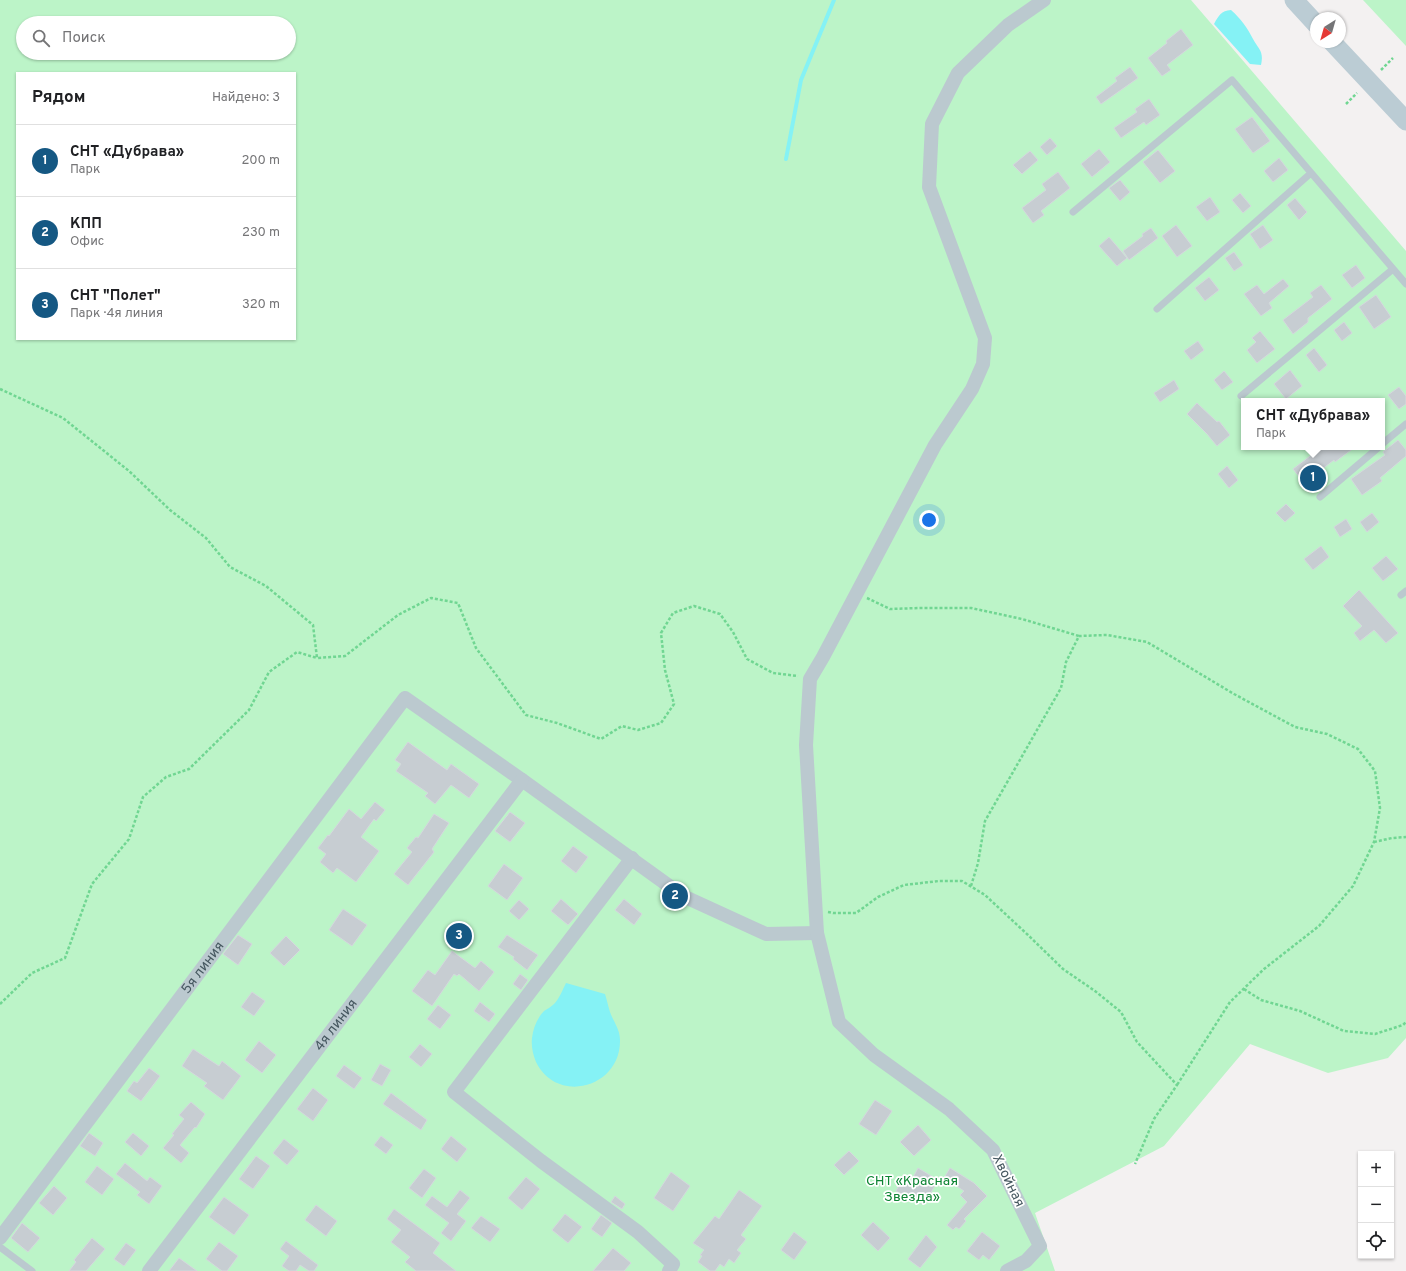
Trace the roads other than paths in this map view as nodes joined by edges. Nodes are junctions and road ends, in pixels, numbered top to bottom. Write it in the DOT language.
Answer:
graph roads {
  1 [pos="1044,0"];
  2 [pos="1294,0"];
  3 [pos="1310,17"];
  4 [pos="1338,48"];
  5 [pos="1406,121"];
  6 [pos="1311,173"];
  7 [pos="1073,212"];
  8 [pos="1393,269"];
  9 [pos="1406,284"];
  10 [pos="1157,309"];
  11 [pos="1241,396"];
  12 [pos="1406,424"];
  13 [pos="1385,442"];
  14 [pos="1375,450"];
  15 [pos="1320,497"];
  16 [pos="522,780"];
  17 [pos="632,858"];
  18 [pos="817,933"];
  19 [pos="0,1238"];
  20 [pos="0,1247"];
  21 [pos="671,1268"];
  22 [pos="32,1271"];
  23 [pos="149,1271"];
  24 [pos="1007,1271"];
  1 -- 18 [label="street"];
  2 -- 3 [label="main road"];
  4 -- 5 [label="main road"];
  6 -- 7 [label="lane"];
  6 -- 8 [label="lane"];
  6 -- 10 [label="lane"];
  8 -- 9 [label="lane"];
  8 -- 11 [label="lane"];
  12 -- 13 [label="lane"];
  14 -- 15 [label="lane"];
  16 -- 17 [label="street"];
  16 -- 19 [label="street, 5я линия"];
  16 -- 23 [label="street, 4я линия"];
  17 -- 18 [label="street"];
  17 -- 21 [label="street"];
  18 -- 24 [label="street, Хвойная"];
  20 -- 22 [label="lane"];
}
